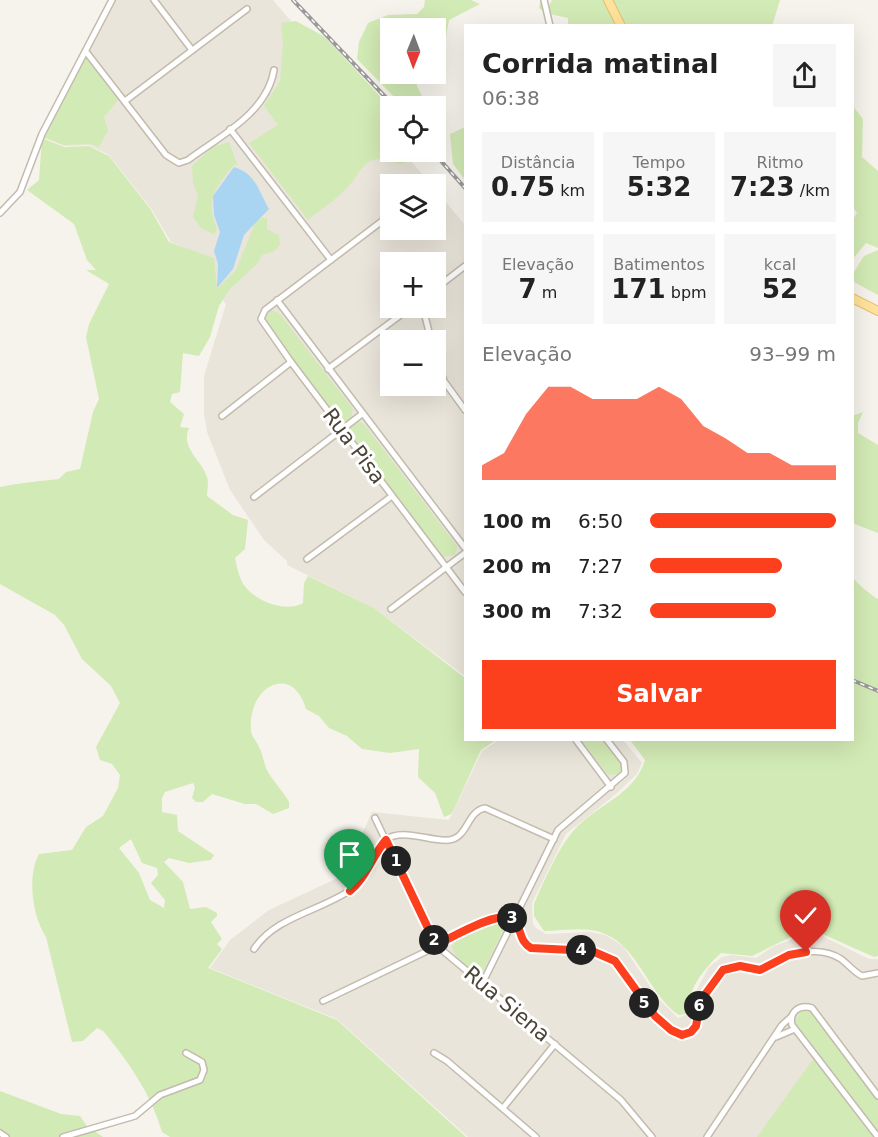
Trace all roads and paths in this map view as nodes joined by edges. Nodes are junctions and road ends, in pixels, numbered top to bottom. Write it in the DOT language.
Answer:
graph roads {
  1 [pos="112,0"];
  2 [pos="154,0"];
  3 [pos="544,0"];
  4 [pos="608,0"];
  5 [pos="247,9"];
  6 [pos="550,24"];
  7 [pos="620,24"];
  8 [pos="192,51"];
  9 [pos="87,53"];
  10 [pos="274,70"];
  11 [pos="125,101"];
  12 [pos="230,129"];
  13 [pos="0,213"];
  14 [pos="380,222"];
  15 [pos="331,260"];
  16 [pos="464,267"];
  17 [pos="446,281"];
  18 [pos="854,298"];
  19 [pos="277,300"];
  20 [pos="878,311"];
  21 [pos="397,318"];
  22 [pos="291,363"];
  23 [pos="328,369"];
  24 [pos="446,384"];
  25 [pos="464,409"];
  26 [pos="362,414"];
  27 [pos="222,416"];
  28 [pos="342,429"];
  29 [pos="392,496"];
  30 [pos="254,497"];
  31 [pos="464,547"];
  32 [pos="464,554"];
  33 [pos="307,559"];
  34 [pos="446,567"];
  35 [pos="464,591"];
  36 [pos="391,609"];
  37 [pos="577,741"];
  38 [pos="608,741"];
  39 [pos="610,787"];
  40 [pos="375,818"];
  41 [pos="386,840"];
  42 [pos="554,840"];
  43 [pos="514,919"];
  44 [pos="436,945"];
  45 [pos="254,949"];
  46 [pos="878,973"];
  47 [pos="482,984"];
  48 [pos="323,1000"];
  49 [pos="791,1017"];
  50 [pos="795,1029"];
  51 [pos="775,1038"];
  52 [pos="555,1044"];
  53 [pos="186,1053"];
  54 [pos="434,1053"];
  55 [pos="878,1096"];
  56 [pos="503,1108"];
  57 [pos="0,1133"];
  58 [pos="6,1137"];
  59 [pos="63,1137"];
  60 [pos="536,1137"];
  61 [pos="652,1137"];
  62 [pos="707,1137"];
  63 [pos="878,1137"];
  1 -- 13 [label="street"];
  2 -- 8 [label="street"];
  3 -- 6 [label="street"];
  4 -- 7 [label="main road"];
  5 -- 8 [label="street"];
  8 -- 11 [label="street"];
  9 -- 11 [label="street"];
  10 -- 12 [label="street"];
  11 -- 12 [label="street"];
  12 -- 15 [label="street"];
  14 -- 15 [label="street"];
  15 -- 19 [label="street"];
  16 -- 17 [label="street"];
  18 -- 20 [label="main road"];
  19 -- 22 [label="street, Rua Pisa"];
  19 -- 23 [label="street"];
  21 -- 23 [label="street"];
  22 -- 27 [label="street"];
  22 -- 28 [label="street, Rua Pisa"];
  23 -- 26 [label="street"];
  24 -- 25 [label="street"];
  26 -- 28 [label="street"];
  26 -- 31 [label="street"];
  28 -- 29 [label="street, Rua Pisa"];
  28 -- 30 [label="street"];
  29 -- 33 [label="street"];
  29 -- 34 [label="street, Rua Pisa"];
  32 -- 34 [label="street"];
  34 -- 35 [label="street, Rua Pisa"];
  34 -- 36 [label="street"];
  37 -- 39 [label="street"];
  38 -- 39 [label="street"];
  39 -- 42 [label="street"];
  40 -- 41 [label="street, Rua Siena"];
  41 -- 42 [label="street"];
  41 -- 44 [label="street, Rua Siena"];
  41 -- 45 [label="street"];
  42 -- 43 [label="street"];
  43 -- 44 [label="street"];
  43 -- 46 [label="street"];
  43 -- 47 [label="street"];
  44 -- 47 [label="street, Rua Siena"];
  44 -- 48 [label="street"];
  47 -- 52 [label="street, Rua Siena"];
  49 -- 50 [label="street"];
  49 -- 51 [label="street"];
  49 -- 55 [label="street"];
  50 -- 51 [label="street"];
  50 -- 63 [label="street"];
  51 -- 62 [label="street"];
  52 -- 56 [label="street"];
  52 -- 61 [label="street, Rua Siena"];
  53 -- 59 [label="street"];
  54 -- 56 [label="street"];
  56 -- 60 [label="street"];
  57 -- 58 [label="street"];
}
